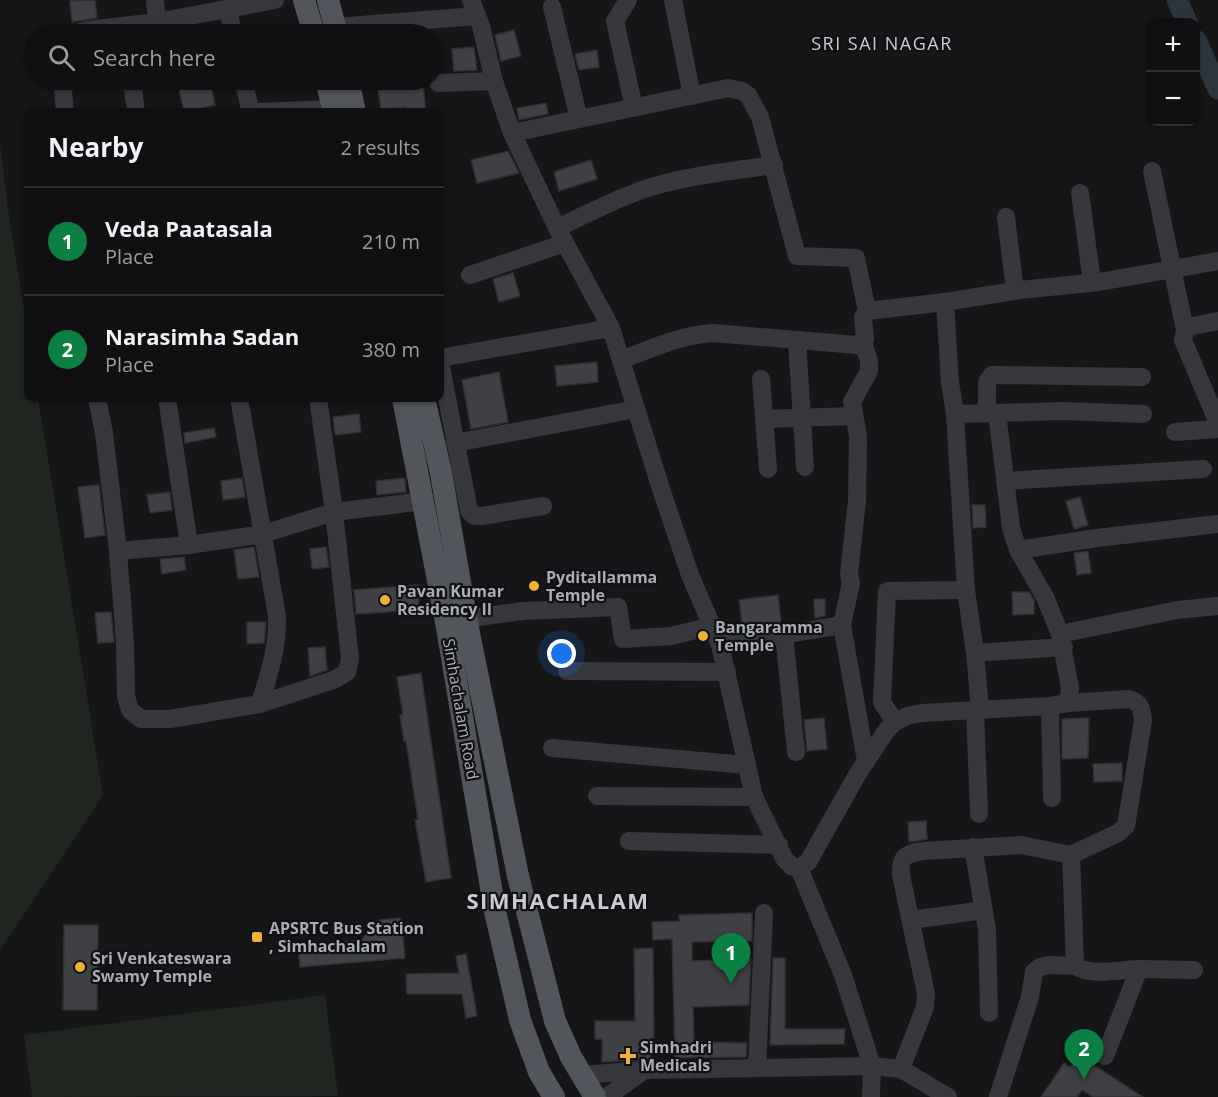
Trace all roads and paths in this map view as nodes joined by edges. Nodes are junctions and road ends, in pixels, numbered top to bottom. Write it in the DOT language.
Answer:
graph roads {
  1 [pos="155,0"];
  2 [pos="275,0"];
  3 [pos="304,0"];
  4 [pos="328,0"];
  5 [pos="628,0"];
  6 [pos="674,0"];
  7 [pos="552,7"];
  8 [pos="228,8"];
  9 [pos="474,8"];
  10 [pos="157,22"];
  11 [pos="149,24"];
  12 [pos="231,24"];
  13 [pos="323,24"];
  14 [pos="329,24"];
  15 [pos="377,24"];
  16 [pos="494,81"];
  17 [pos="444,83"];
  18 [pos="63,90"];
  19 [pos="133,90"];
  20 [pos="245,90"];
  21 [pos="328,90"];
  22 [pos="350,90"];
  23 [pos="692,96"];
  24 [pos="65,108"];
  25 [pos="136,108"];
  26 [pos="249,108"];
  27 [pos="332,108"];
  28 [pos="355,108"];
  29 [pos="634,108"];
  30 [pos="579,119"];
  31 [pos="512,133"];
  32 [pos="774,165"];
  33 [pos="1152,171"];
  34 [pos="1080,193"];
  35 [pos="1006,217"];
  36 [pos="561,236"];
  37 [pos="1218,261"];
  38 [pos="1171,268"];
  39 [pos="470,275"];
  40 [pos="1092,282"];
  41 [pos="1015,291"];
  42 [pos="945,302"];
  43 [pos="867,311"];
  44 [pos="1218,321"];
  45 [pos="611,328"];
  46 [pos="1185,330"];
  47 [pos="796,340"];
  48 [pos="863,342"];
  49 [pos="444,359"];
  50 [pos="621,360"];
  51 [pos="1142,377"];
  52 [pos="761,379"];
  53 [pos="444,382"];
  54 [pos="1210,382"];
  55 [pos="98,402"];
  56 [pos="168,402"];
  57 [pos="240,402"];
  58 [pos="319,402"];
  59 [pos="404,402"];
  60 [pos="425,402"];
  61 [pos="636,409"];
  62 [pos="992,413"];
  63 [pos="955,414"];
  64 [pos="1143,414"];
  65 [pos="853,416"];
  66 [pos="802,418"];
  67 [pos="764,419"];
  68 [pos="1218,423"];
  69 [pos="1218,429"];
  70 [pos="1175,432"];
  71 [pos="455,443"];
  72 [pos="805,467"];
  73 [pos="768,469"];
  74 [pos="1203,469"];
  75 [pos="1005,481"];
  76 [pos="424,501"];
  77 [pos="543,506"];
  78 [pos="334,512"];
  79 [pos="1218,524"];
  80 [pos="263,534"];
  81 [pos="189,544"];
  82 [pos="118,550"];
  83 [pos="1018,550"];
  84 [pos="966,591"];
  85 [pos="1218,606"];
  86 [pos="456,620"];
  87 [pos="842,625"];
  88 [pos="712,626"];
  89 [pos="784,634"];
  90 [pos="623,639"];
  91 [pos="1062,640"];
  92 [pos="720,645"];
  93 [pos="975,653"];
  94 [pos="567,671"];
  95 [pos="627,672"];
  96 [pos="727,672"];
  97 [pos="260,704"];
  98 [pos="1059,704"];
  99 [pos="978,709"];
  100 [pos="895,722"];
  101 [pos="552,748"];
  102 [pos="796,752"];
  103 [pos="866,761"];
  104 [pos="747,765"];
  105 [pos="597,796"];
  106 [pos="754,797"];
  107 [pos="1052,798"];
  108 [pos="979,814"];
  109 [pos="629,841"];
  110 [pos="779,845"];
  111 [pos="973,848"];
  112 [pos="1071,855"];
  113 [pos="799,868"];
  114 [pos="526,906"];
  115 [pos="984,910"];
  116 [pos="495,911"];
  117 [pos="764,913"];
  118 [pos="911,920"];
  119 [pos="1075,966"];
  120 [pos="1139,969"];
  121 [pos="1194,970"];
  122 [pos="988,1013"];
  123 [pos="1105,1056"];
  124 [pos="872,1066"];
  125 [pos="757,1068"];
  126 [pos="901,1069"];
  127 [pos="644,1070"];
  128 [pos="582,1075"];
  129 [pos="553,1095"];
  130 [pos="595,1097"];
  131 [pos="607,1097"];
  132 [pos="871,1097"];
  133 [pos="948,1097"];
  134 [pos="998,1097"];
  1 -- 10 [label="street"];
  2 -- 8 [label="street"];
  3 -- 13 [label="main road"];
  4 -- 14 [label="main road"];
  5 -- 29 [label="street"];
  6 -- 23 [label="street"];
  7 -- 30 [label="street"];
  8 -- 10 [label="street"];
  8 -- 12 [label="street"];
  9 -- 15 [label="street"];
  9 -- 16 [label="street"];
  10 -- 11 [label="street"];
  16 -- 17 [label="street"];
  16 -- 31 [label="street"];
  18 -- 24 [label="street"];
  19 -- 25 [label="street"];
  20 -- 26 [label="street"];
  21 -- 27 [label="main road"];
  22 -- 28 [label="main road"];
  23 -- 29 [label="street"];
  23 -- 32 [label="street"];
  29 -- 30 [label="street"];
  30 -- 31 [label="street"];
  31 -- 36 [label="street"];
  32 -- 36 [label="street"];
  32 -- 43 [label="street"];
  33 -- 38 [label="street"];
  34 -- 40 [label="street"];
  35 -- 41 [label="street"];
  36 -- 39 [label="street"];
  36 -- 45 [label="street"];
  37 -- 38 [label="street"];
  38 -- 40 [label="street"];
  38 -- 46 [label="street"];
  40 -- 41 [label="street"];
  41 -- 42 [label="street"];
  42 -- 43 [label="street"];
  42 -- 63 [label="street"];
  43 -- 48 [label="street"];
  44 -- 46 [label="street"];
  45 -- 49 [label="street"];
  45 -- 50 [label="street"];
  46 -- 54 [label="street"];
  47 -- 48 [label="street"];
  47 -- 50 [label="street"];
  47 -- 66 [label="street"];
  48 -- 65 [label="street"];
  50 -- 61 [label="street"];
  51 -- 62 [label="street"];
  52 -- 67 [label="street"];
  53 -- 71 [label="street"];
  54 -- 68 [label="street"];
  55 -- 82 [label="street"];
  56 -- 81 [label="street"];
  57 -- 80 [label="street"];
  58 -- 78 [label="street"];
  59 -- 76 [label="main road, Simhachalam Road"];
  60 -- 86 [label="main road"];
  61 -- 71 [label="street"];
  61 -- 88 [label="street"];
  62 -- 63 [label="street"];
  62 -- 64 [label="street"];
  62 -- 75 [label="street"];
  63 -- 84 [label="street"];
  65 -- 66 [label="street"];
  65 -- 87 [label="street"];
  66 -- 67 [label="street"];
  66 -- 72 [label="street"];
  67 -- 73 [label="street"];
  69 -- 70 [label="street"];
  71 -- 77 [label="street"];
  74 -- 75 [label="street"];
  75 -- 83 [label="street"];
  76 -- 78 [label="street"];
  76 -- 86 [label="main road, Simhachalam Road"];
  78 -- 80 [label="street"];
  78 -- 97 [label="street"];
  79 -- 83 [label="street"];
  80 -- 81 [label="street"];
  80 -- 97 [label="street"];
  81 -- 82 [label="street"];
  82 -- 97 [label="street"];
  83 -- 91 [label="street"];
  84 -- 93 [label="street"];
  84 -- 100 [label="street"];
  85 -- 91 [label="street"];
  86 -- 90 [label="street"];
  86 -- 114 [label="main road"];
  86 -- 116 [label="main road, Simhachalam Road"];
  87 -- 89 [label="street"];
  87 -- 103 [label="street"];
  88 -- 90 [label="street"];
  88 -- 92 [label="street"];
  89 -- 92 [label="street"];
  89 -- 102 [label="street"];
  90 -- 95 [label="street"];
  91 -- 93 [label="street"];
  91 -- 98 [label="street"];
  92 -- 96 [label="street"];
  93 -- 99 [label="street"];
  94 -- 95 [label="street"];
  95 -- 96 [label="street"];
  96 -- 104 [label="street"];
  98 -- 99 [label="street"];
  98 -- 107 [label="street"];
  98 -- 112 [label="street"];
  99 -- 100 [label="street"];
  99 -- 108 [label="street"];
  100 -- 103 [label="street"];
  101 -- 104 [label="street"];
  103 -- 113 [label="street"];
  104 -- 106 [label="street"];
  105 -- 106 [label="street"];
  106 -- 110 [label="street"];
  109 -- 110 [label="street"];
  110 -- 113 [label="street"];
  111 -- 112 [label="street"];
  111 -- 115 [label="street"];
  111 -- 118 [label="street"];
  112 -- 119 [label="street"];
  113 -- 124 [label="street"];
  114 -- 116 [label="main road"];
  114 -- 128 [label="main road"];
  115 -- 118 [label="street"];
  115 -- 122 [label="street"];
  116 -- 129 [label="main road, Simhachalam Road"];
  117 -- 125 [label="street"];
  118 -- 126 [label="street"];
  119 -- 120 [label="street"];
  119 -- 134 [label="street"];
  120 -- 121 [label="street"];
  120 -- 123 [label="street"];
  124 -- 125 [label="street"];
  124 -- 126 [label="street"];
  124 -- 132 [label="street"];
  125 -- 127 [label="street"];
  126 -- 133 [label="street"];
  127 -- 128 [label="street"];
  127 -- 131 [label="street"];
  128 -- 129 [label="main road"];
  128 -- 130 [label="main road"];
}
